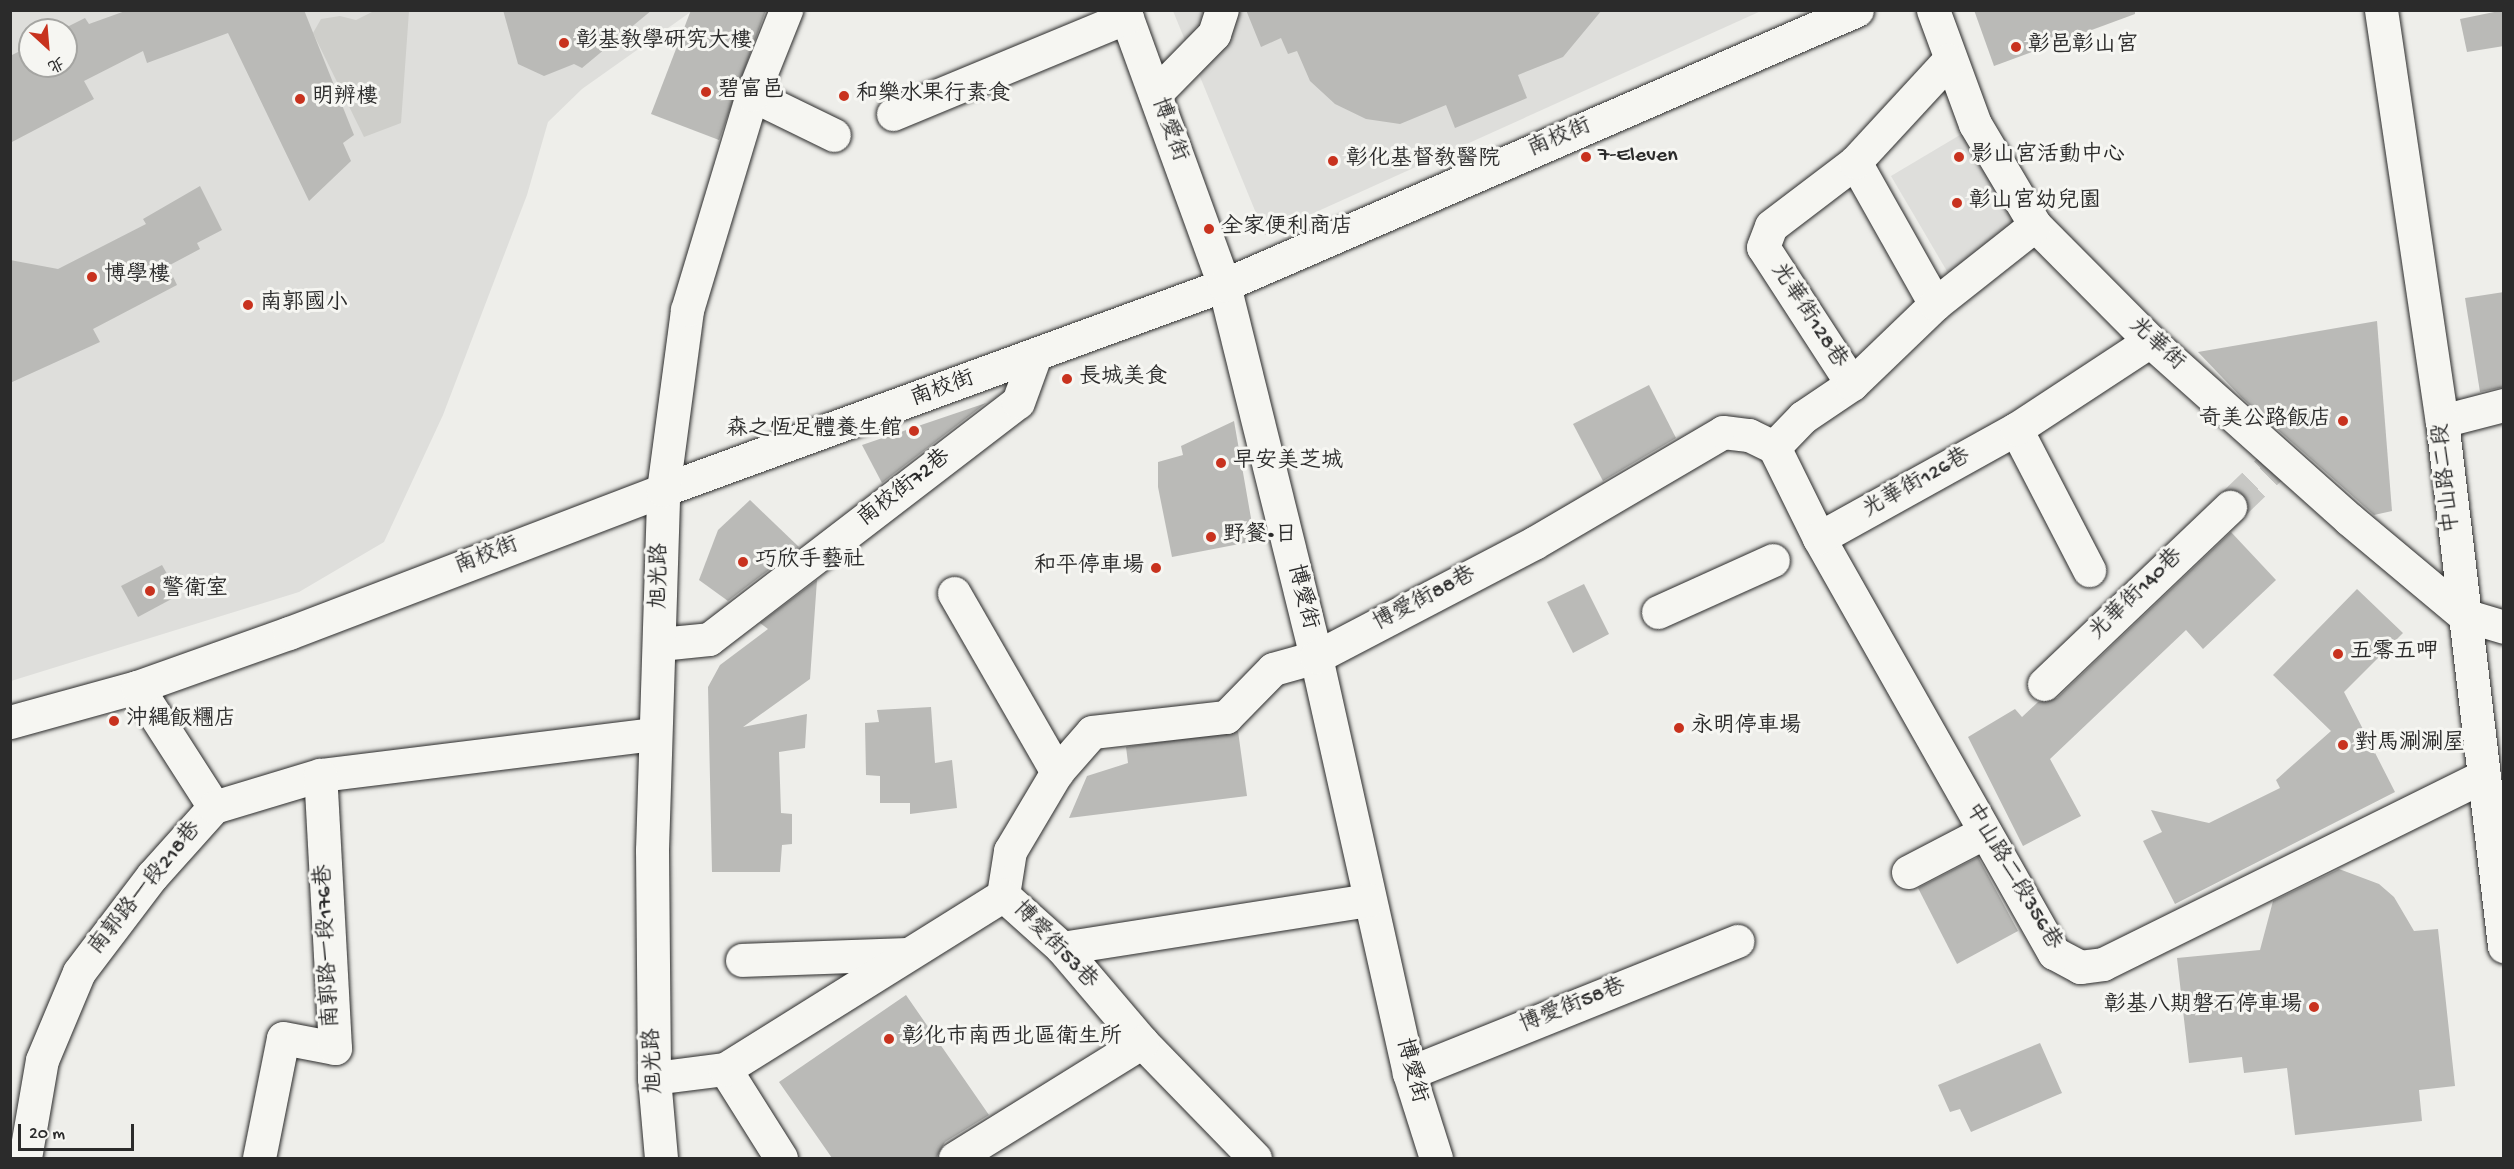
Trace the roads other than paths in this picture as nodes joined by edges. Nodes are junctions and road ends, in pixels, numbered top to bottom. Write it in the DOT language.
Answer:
graph roads {
  1 [pos="786,10"];
  2 [pos="1222,10"];
  3 [pos="1857,10"];
  4 [pos="2380,10"];
  5 [pos="1125,14"];
  6 [pos="1932,22"];
  7 [pos="1949,60"];
  8 [pos="1155,94"];
  9 [pos="752,95"];
  10 [pos="893,114"];
  11 [pos="834,135"];
  12 [pos="1855,162"];
  13 [pos="2035,225"];
  14 [pos="1224,285"];
  15 [pos="1935,304"];
  16 [pos="2150,341"];
  17 [pos="1034,358"];
  18 [pos="1852,384"];
  19 [pos="2504,405"];
  20 [pos="2442,421"];
  21 [pos="2016,429"];
  22 [pos="1774,447"];
  23 [pos="663,490"];
  24 [pos="2230,507"];
  25 [pos="1819,538"];
  26 [pos="1773,560"];
  27 [pos="2089,570"];
  28 [pos="954,593"];
  29 [pos="1658,612"];
  30 [pos="2464,615"];
  31 [pos="2504,627"];
  32 [pos="660,644"];
  33 [pos="1316,657"];
  34 [pos="2044,684"];
  35 [pos="137,687"];
  36 [pos="10,722"];
  37 [pos="655,734"];
  38 [pos="1057,772"];
  39 [pos="320,775"];
  40 [pos="2484,776"];
  41 [pos="214,807"];
  42 [pos="1983,833"];
  43 [pos="1908,872"];
  44 [pos="1004,895"];
  45 [pos="1368,900"];
  46 [pos="1737,941"];
  47 [pos="2504,946"];
  48 [pos="1062,948"];
  49 [pos="907,954"];
  50 [pos="742,960"];
  51 [pos="1142,1042"];
  52 [pos="725,1069"];
  53 [pos="1409,1073"];
  54 [pos="654,1078"];
  55 [pos="25,1158"];
  56 [pos="259,1158"];
  57 [pos="662,1158"];
  58 [pos="781,1158"];
  59 [pos="955,1158"];
  60 [pos="1255,1158"];
  61 [pos="1436,1158"];
  1 -- 9 [label="street, 旭光路"];
  2 -- 8 [label="street"];
  3 -- 14 [label="street, 南校街"];
  4 -- 20 [label="street, 中山路二段"];
  5 -- 8 [label="street, 博愛街"];
  5 -- 10 [label="street"];
  6 -- 7 [label="street, 光華街"];
  7 -- 12 [label="street"];
  7 -- 13 [label="street, 光華街"];
  8 -- 14 [label="street, 博愛街"];
  9 -- 11 [label="street"];
  9 -- 23 [label="street, 旭光路"];
  12 -- 15 [label="street"];
  12 -- 18 [label="street, 光華街128巷"];
  13 -- 15 [label="street, 光華街128巷"];
  13 -- 16 [label="street, 光華街"];
  14 -- 17 [label="street, 南校街"];
  14 -- 33 [label="street, 博愛街"];
  15 -- 18 [label="street, 光華街128巷"];
  16 -- 21 [label="street, 光華街126巷"];
  16 -- 30 [label="street, 光華街"];
  17 -- 23 [label="street, 南校街"];
  17 -- 32 [label="street, 南校街72巷"];
  18 -- 22 [label="street, 光華街128巷"];
  19 -- 20 [label="street"];
  20 -- 30 [label="street, 中山路二段"];
  21 -- 25 [label="street, 光華街126巷"];
  21 -- 27 [label="street"];
  22 -- 25 [label="street, 中山路二段356巷"];
  22 -- 33 [label="street, 博愛街88巷"];
  23 -- 32 [label="street, 旭光路"];
  23 -- 35 [label="street, 南校街"];
  24 -- 34 [label="street, 光華街140巷"];
  25 -- 42 [label="street, 中山路二段356巷"];
  26 -- 29 [label="street"];
  28 -- 38 [label="street"];
  30 -- 31 [label="street"];
  30 -- 40 [label="street, 中山路二段"];
  32 -- 37 [label="street, 旭光路"];
  33 -- 38 [label="street, 博愛街53巷"];
  33 -- 45 [label="street, 博愛街"];
  35 -- 36 [label="street, 南校街"];
  35 -- 41 [label="street"];
  37 -- 39 [label="street, 南郭路一段218巷"];
  37 -- 54 [label="street, 旭光路"];
  38 -- 44 [label="street, 博愛街53巷"];
  39 -- 41 [label="street, 南郭路一段218巷"];
  39 -- 56 [label="street, 南郭路一段176巷"];
  40 -- 42 [label="street, 中山路二段356巷"];
  40 -- 47 [label="street, 中山路二段"];
  41 -- 55 [label="street, 南郭路一段218巷"];
  42 -- 43 [label="street"];
  44 -- 48 [label="street, 博愛街53巷"];
  44 -- 49 [label="street"];
  45 -- 48 [label="street"];
  45 -- 53 [label="street, 博愛街"];
  46 -- 53 [label="street, 博愛街58巷"];
  48 -- 51 [label="street, 博愛街53巷"];
  49 -- 50 [label="street"];
  49 -- 52 [label="street"];
  51 -- 59 [label="street"];
  51 -- 60 [label="street, 博愛街53巷"];
  52 -- 54 [label="street"];
  52 -- 58 [label="street"];
  53 -- 61 [label="street, 博愛街"];
  54 -- 57 [label="street, 旭光路"];
}
